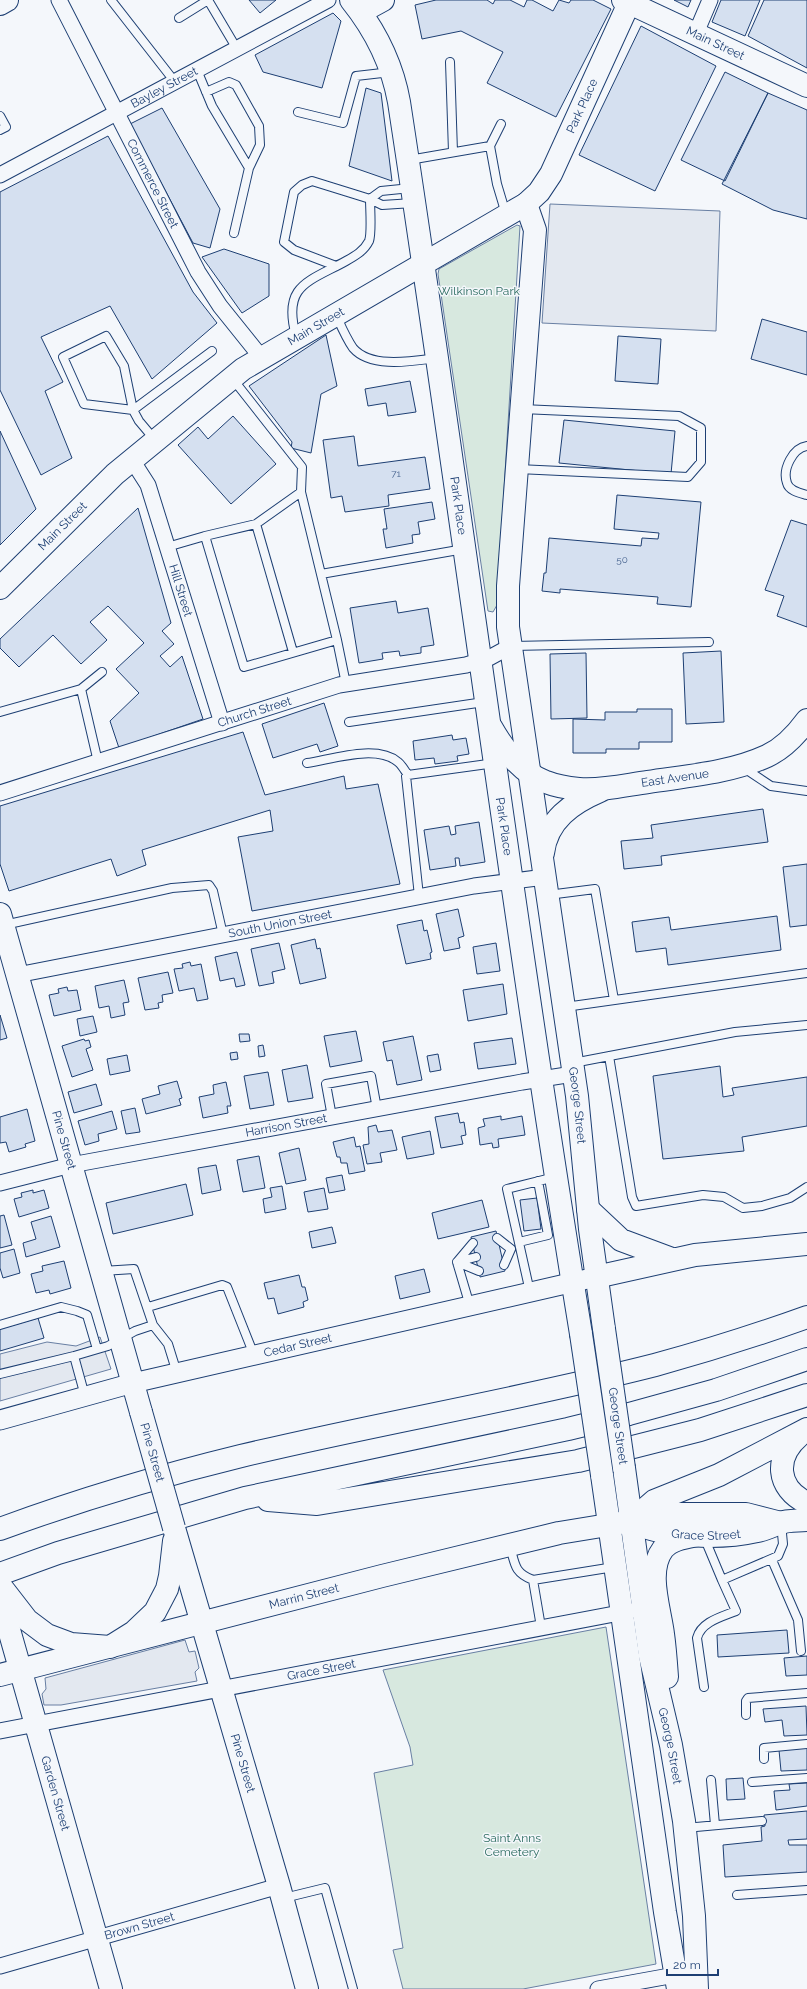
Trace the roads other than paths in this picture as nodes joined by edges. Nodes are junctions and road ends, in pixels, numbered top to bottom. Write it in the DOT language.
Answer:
graph roads {
  1 [pos="7,0"];
  2 [pos="59,0"];
  3 [pos="111,0"];
  4 [pos="328,0"];
  5 [pos="383,0"];
  6 [pos="710,0"];
  7 [pos="626,2"];
  8 [pos="0,4"];
  9 [pos="356,6"];
  10 [pos="179,18"];
  11 [pos="696,33"];
  12 [pos="237,49"];
  13 [pos="450,62"];
  14 [pos="197,70"];
  15 [pos="393,72"];
  16 [pos="175,82"];
  17 [pos="807,86"];
  18 [pos="206,92"];
  19 [pos="298,112"];
  20 [pos="116,113"];
  21 [pos="0,116"];
  22 [pos="501,124"];
  23 [pos="0,130"];
  24 [pos="490,146"];
  25 [pos="453,152"];
  26 [pos="408,160"];
  27 [pos="248,168"];
  28 [pos="0,175"];
  29 [pos="413,195"];
  30 [pos="370,199"];
  31 [pos="526,204"];
  32 [pos="506,216"];
  33 [pos="234,233"];
  34 [pos="424,264"];
  35 [pos="336,266"];
  36 [pos="336,315"];
  37 [pos="296,337"];
  38 [pos="212,350"];
  39 [pos="261,357"];
  40 [pos="437,358"];
  41 [pos="232,378"];
  42 [pos="522,408"];
  43 [pos="132,410"];
  44 [pos="155,441"];
  45 [pos="807,446"];
  46 [pos="132,460"];
  47 [pos="517,469"];
  48 [pos="301,492"];
  49 [pos="807,496"];
  50 [pos="256,524"];
  51 [pos="205,536"];
  52 [pos="167,547"];
  53 [pos="464,549"];
  54 [pos="321,574"];
  55 [pos="0,588"];
  56 [pos="337,640"];
  57 [pos="709,642"];
  58 [pos="511,646"];
  59 [pos="293,652"];
  60 [pos="480,662"];
  61 [pos="102,672"];
  62 [pos="346,684"];
  63 [pos="81,689"];
  64 [pos="0,712"];
  65 [pos="486,712"];
  66 [pos="807,720"];
  67 [pos="349,722"];
  68 [pos="222,723"];
  69 [pos="98,762"];
  70 [pos="307,763"];
  71 [pos="516,764"];
  72 [pos="739,766"];
  73 [pos="408,775"];
  74 [pos="606,788"];
  75 [pos="807,791"];
  76 [pos="0,793"];
  77 [pos="510,872"];
  78 [pos="545,878"];
  79 [pos="419,896"];
  80 [pos="2,920"];
  81 [pos="223,935"];
  82 [pos="807,973"];
  83 [pos="17,975"];
  84 [pos="614,1000"];
  85 [pos="564,1007"];
  86 [pos="807,1025"];
  87 [pos="609,1056"];
  88 [pos="573,1069"];
  89 [pos="540,1079"];
  90 [pos="377,1109"];
  91 [pos="332,1117"];
  92 [pos="72,1165"];
  93 [pos="546,1179"];
  94 [pos="0,1183"];
  95 [pos="807,1186"];
  96 [pos="588,1209"];
  97 [pos="498,1238"];
  98 [pos="473,1243"];
  99 [pos="519,1244"];
  100 [pos="807,1244"];
  101 [pos="511,1249"];
  102 [pos="501,1251"];
  103 [pos="476,1257"];
  104 [pos="673,1259"];
  105 [pos="457,1262"];
  106 [pos="504,1265"];
  107 [pos="102,1271"];
  108 [pos="479,1271"];
  109 [pos="596,1277"];
  110 [pos="572,1282"];
  111 [pos="530,1292"];
  112 [pos="470,1306"];
  113 [pos="148,1307"];
  114 [pos="807,1317"];
  115 [pos="0,1325"];
  116 [pos="153,1325"];
  117 [pos="122,1340"];
  118 [pos="97,1349"];
  119 [pos="74,1356"];
  120 [pos="254,1356"];
  121 [pos="807,1359"];
  122 [pos="177,1373"];
  123 [pos="0,1374"];
  124 [pos="133,1383"];
  125 [pos="807,1395"];
  126 [pos="85,1396"];
  127 [pos="0,1420"];
  128 [pos="807,1430"];
  129 [pos="245,1498"];
  130 [pos="807,1503"];
  131 [pos="807,1520"];
  132 [pos="631,1521"];
  133 [pos="781,1523"];
  134 [pos="609,1525"];
  135 [pos="174,1528"];
  136 [pos="0,1529"];
  137 [pos="702,1534"];
  138 [pos="509,1544"];
  139 [pos="772,1560"];
  140 [pos="615,1567"];
  141 [pos="0,1574"];
  142 [pos="532,1580"];
  143 [pos="722,1580"];
  144 [pos="0,1584"];
  145 [pos="0,1598"];
  146 [pos="642,1608"];
  147 [pos="621,1612"];
  148 [pos="202,1622"];
  149 [pos="541,1627"];
  150 [pos="110,1646"];
  151 [pos="801,1651"];
  152 [pos="21,1669"];
  153 [pos="0,1675"];
  154 [pos="704,1687"];
  155 [pos="222,1690"];
  156 [pos="807,1693"];
  157 [pos="746,1715"];
  158 [pos="36,1724"];
  159 [pos="0,1731"];
  160 [pos="807,1744"];
  161 [pos="764,1759"];
  162 [pos="677,1778"];
  163 [pos="807,1778"];
  164 [pos="711,1780"];
  165 [pos="752,1782"];
  166 [pos="762,1821"];
  167 [pos="716,1825"];
  168 [pos="684,1828"];
  169 [pos="807,1890"];
  170 [pos="281,1892"];
  171 [pos="737,1895"];
  172 [pos="96,1938"];
  173 [pos="0,1966"];
  174 [pos="677,1982"];
  175 [pos="111,1989"];
  176 [pos="307,1989"];
  177 [pos="353,1989"];
  178 [pos="598,1989"];
  179 [pos="698,1989"];
  1 -- 8 [label="main road"];
  2 -- 20 [label="street, Commerce Street"];
  3 -- 16 [label="lane"];
  4 -- 12 [label="street, Bayley Street"];
  5 -- 9 [label="main road"];
  6 -- 11 [label="street"];
  7 -- 11 [label="main road, Main Street"];
  7 -- 31 [label="main road, Park Place"];
  9 -- 15 [label="main road"];
  10 -- 12 [label="lane"];
  11 -- 17 [label="main road, Main Street"];
  12 -- 14 [label="street, Bayley Street"];
  13 -- 25 [label="lane"];
  14 -- 16 [label="street, Bayley Street"];
  14 -- 18 [label="lane"];
  15 -- 19 [label="lane"];
  15 -- 26 [label="main road"];
  16 -- 20 [label="street, Bayley Street"];
  18 -- 27 [label="lane"];
  18 -- 27 [label="lane"];
  20 -- 28 [label="street, Bayley Street"];
  20 -- 39 [label="street, Commerce Street"];
  21 -- 23 [label="lane"];
  22 -- 24 [label="lane"];
  24 -- 25 [label="lane"];
  24 -- 32 [label="lane"];
  25 -- 26 [label="lane"];
  26 -- 29 [label="main road"];
  27 -- 33 [label="lane"];
  29 -- 30 [label="lane"];
  29 -- 30 [label="lane"];
  29 -- 34 [label="main road"];
  30 -- 35 [label="lane"];
  30 -- 35 [label="lane"];
  31 -- 32 [label="main road, Park Place"];
  31 -- 42 [label="main road, Park Place"];
  32 -- 34 [label="main road, Park Place"];
  34 -- 36 [label="main road, Main Street"];
  34 -- 40 [label="main road, Park Place"];
  35 -- 37 [label="lane"];
  36 -- 37 [label="main road, Main Street"];
  36 -- 40 [label="lane"];
  37 -- 39 [label="main road, Main Street"];
  38 -- 43 [label="lane"];
  39 -- 41 [label="main road, Main Street"];
  40 -- 53 [label="main road, Park Place"];
  41 -- 44 [label="main road, Main Street"];
  41 -- 48 [label="lane"];
  42 -- 47 [label="main road, Park Place"];
  42 -- 47 [label="lane"];
  43 -- 43 [label="lane"];
  43 -- 44 [label="lane"];
  44 -- 46 [label="main road, Main Street"];
  45 -- 49 [label="lane"];
  46 -- 52 [label="street, Hill Street"];
  46 -- 55 [label="main road, Main Street"];
  47 -- 58 [label="main road, Park Place"];
  48 -- 50 [label="lane"];
  48 -- 54 [label="lane"];
  50 -- 51 [label="lane"];
  50 -- 59 [label="lane"];
  51 -- 52 [label="lane"];
  51 -- 59 [label="lane"];
  52 -- 68 [label="street, Hill Street"];
  53 -- 54 [label="lane"];
  53 -- 60 [label="main road, Park Place"];
  54 -- 56 [label="lane"];
  56 -- 59 [label="lane"];
  56 -- 62 [label="lane"];
  57 -- 58 [label="lane"];
  58 -- 60 [label="street, Church Street"];
  58 -- 71 [label="main road, Park Place"];
  60 -- 62 [label="street, Church Street"];
  60 -- 65 [label="main road, Park Place"];
  61 -- 63 [label="lane"];
  62 -- 68 [label="street, Church Street"];
  63 -- 64 [label="lane"];
  63 -- 69 [label="lane"];
  65 -- 67 [label="lane"];
  65 -- 71 [label="main road"];
  66 -- 72 [label="main road, East Avenue"];
  68 -- 69 [label="street, Church Street"];
  69 -- 76 [label="street, Church Street"];
  70 -- 73 [label="lane"];
  71 -- 73 [label="lane"];
  71 -- 74 [label="main road, East Avenue"];
  71 -- 77 [label="main road, Park Place"];
  71 -- 78 [label="main road, Park Place"];
  72 -- 74 [label="main road, East Avenue"];
  72 -- 75 [label="lane"];
  73 -- 79 [label="lane"];
  74 -- 78 [label="main road"];
  77 -- 78 [label="street, South Union Street"];
  77 -- 79 [label="street, South Union Street"];
  77 -- 89 [label="main road, George Street"];
  78 -- 84 [label="lane"];
  78 -- 85 [label="main road, George Street"];
  79 -- 81 [label="street, South Union Street"];
  80 -- 81 [label="lane"];
  80 -- 83 [label="main road, Pine Street"];
  81 -- 83 [label="street, South Union Street"];
  82 -- 84 [label="lane"];
  83 -- 92 [label="main road, Pine Street"];
  84 -- 85 [label="lane"];
  85 -- 88 [label="main road, George Street"];
  86 -- 87 [label="lane"];
  87 -- 88 [label="lane"];
  87 -- 95 [label="lane"];
  88 -- 89 [label="street, Harrison Street"];
  88 -- 96 [label="main road, George Street"];
  89 -- 90 [label="street, Harrison Street"];
  89 -- 93 [label="main road, George Street"];
  90 -- 91 [label="street, Harrison Street"];
  90 -- 91 [label="lane"];
  91 -- 92 [label="street, Harrison Street"];
  92 -- 94 [label="street, Harrison Street"];
  92 -- 107 [label="main road, Pine Street"];
  93 -- 99 [label="lane"];
  93 -- 99 [label="lane"];
  93 -- 110 [label="main road, George Street"];
  96 -- 104 [label="main road"];
  96 -- 109 [label="main road, George Street"];
  97 -- 101 [label="lane"];
  98 -- 105 [label="lane"];
  99 -- 101 [label="lane"];
  99 -- 111 [label="lane"];
  100 -- 104 [label="main road"];
  101 -- 102 [label="lane"];
  101 -- 106 [label="lane"];
  103 -- 105 [label="lane"];
  104 -- 109 [label="main road"];
  105 -- 108 [label="lane"];
  105 -- 112 [label="lane"];
  107 -- 113 [label="lane"];
  107 -- 117 [label="main road, Pine Street"];
  109 -- 110 [label="street, Cedar Street"];
  109 -- 132 [label="main road, George Street, bridge"];
  110 -- 111 [label="street, Cedar Street"];
  110 -- 134 [label="main road, George Street, bridge"];
  111 -- 112 [label="street, Cedar Street"];
  112 -- 120 [label="street, Cedar Street"];
  113 -- 116 [label="lane"];
  113 -- 120 [label="lane"];
  114 -- 136 [label="main road"];
  115 -- 118 [label="lane"];
  116 -- 117 [label="lane"];
  116 -- 122 [label="lane"];
  117 -- 118 [label="lane"];
  117 -- 124 [label="main road, Pine Street"];
  118 -- 119 [label="lane"];
  119 -- 123 [label="lane"];
  119 -- 126 [label="lane"];
  120 -- 122 [label="street, Cedar Street"];
  121 -- 129 [label="main road"];
  122 -- 124 [label="street, Cedar Street"];
  124 -- 126 [label="street, Cedar Street"];
  124 -- 135 [label="main road, Pine Street, bridge"];
  125 -- 129 [label="main road"];
  126 -- 127 [label="street, Cedar Street"];
  128 -- 130 [label="main road"];
  128 -- 132 [label="main road"];
  129 -- 141 [label="main road"];
  131 -- 133 [label="main road, Grace Street"];
  132 -- 133 [label="main road, Grace Street"];
  132 -- 134 [label="main road, Grace Street"];
  132 -- 137 [label="main road, Grace Street"];
  132 -- 146 [label="main road, George Street"];
  133 -- 137 [label="main road, Grace Street"];
  133 -- 139 [label="lane"];
  134 -- 138 [label="main road, Marrin Street"];
  134 -- 140 [label="main road, George Street"];
  135 -- 148 [label="main road, Pine Street"];
  135 -- 150 [label="main road"];
  137 -- 143 [label="lane"];
  137 -- 162 [label="main road"];
  138 -- 142 [label="lane"];
  138 -- 148 [label="main road, Marrin Street"];
  139 -- 143 [label="lane"];
  139 -- 151 [label="lane"];
  140 -- 142 [label="lane"];
  140 -- 147 [label="main road, George Street"];
  142 -- 149 [label="lane"];
  143 -- 154 [label="lane"];
  144 -- 150 [label="main road"];
  145 -- 152 [label="main road, Garden Street"];
  146 -- 147 [label="street, Grace Street"];
  146 -- 162 [label="main road, George Street"];
  147 -- 149 [label="street, Grace Street"];
  147 -- 174 [label="main road, George Street"];
  148 -- 150 [label="main road, Marrin Street"];
  148 -- 155 [label="main road, Pine Street"];
  149 -- 155 [label="street, Grace Street"];
  150 -- 152 [label="main road, Marrin Street"];
  152 -- 153 [label="main road, Marrin Street"];
  152 -- 158 [label="main road, Garden Street"];
  155 -- 158 [label="street, Grace Street"];
  155 -- 170 [label="main road, Pine Street"];
  156 -- 157 [label="lane"];
  158 -- 159 [label="street, Grace Street"];
  158 -- 172 [label="main road, Garden Street"];
  160 -- 161 [label="lane"];
  162 -- 168 [label="main road, George Street"];
  163 -- 165 [label="lane"];
  164 -- 167 [label="lane"];
  166 -- 167 [label="lane"];
  167 -- 168 [label="lane"];
  168 -- 179 [label="main road, George Street"];
  169 -- 171 [label="lane"];
  170 -- 172 [label="street, Brown Street"];
  170 -- 176 [label="main road, Pine Street"];
  170 -- 177 [label="lane"];
  172 -- 173 [label="street, Brown Street"];
  172 -- 175 [label="main road, Garden Street"];
  174 -- 178 [label="street"];
}
